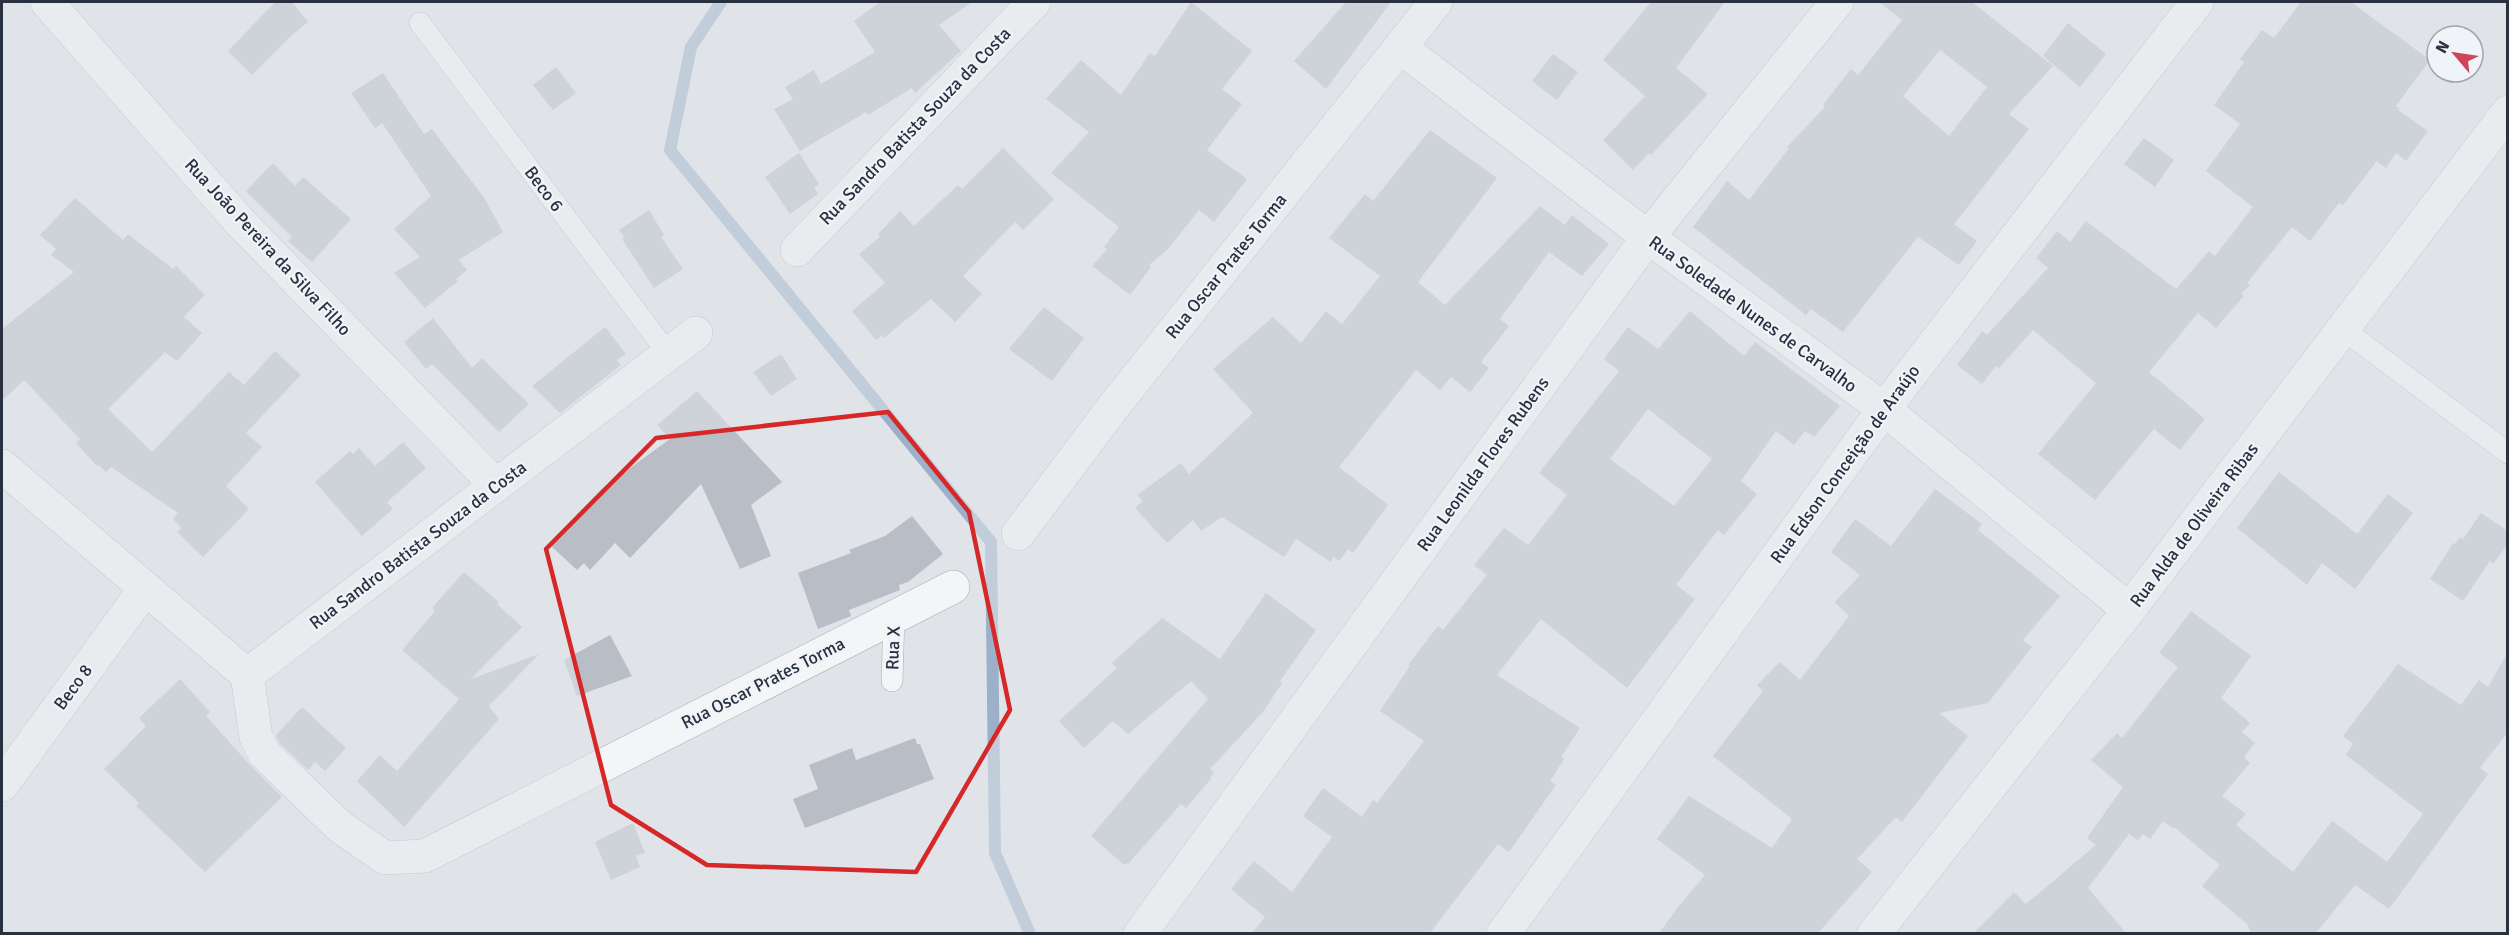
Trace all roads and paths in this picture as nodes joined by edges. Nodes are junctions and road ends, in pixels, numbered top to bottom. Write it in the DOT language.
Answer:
graph roads {
  1 [pos="47,2"];
  2 [pos="1034,2"];
  3 [pos="1436,2"];
  4 [pos="1837,2"];
  5 [pos="2197,2"];
  6 [pos="420,23"];
  7 [pos="1400,47"];
  8 [pos="2508,112"];
  9 [pos="1648,237"];
  10 [pos="797,250"];
  11 [pos="2343,329"];
  12 [pos="696,333"];
  13 [pos="669,355"];
  14 [pos="1884,410"];
  15 [pos="2508,453"];
  16 [pos="2,466"];
  17 [pos="496,485"];
  18 [pos="1018,534"];
  19 [pos="953,586"];
  20 [pos="145,589"];
  21 [pos="2129,610"];
  22 [pos="894,615"];
  23 [pos="248,675"];
  24 [pos="892,681"];
  25 [pos="2,784"];
  26 [pos="1140,933"];
  27 [pos="1503,933"];
  28 [pos="1874,933"];
  1 -- 17 [label="street, Rua João Pereira da Silva Filho"];
  2 -- 10 [label="street, Rua Sandro Batista Souza da Costa"];
  3 -- 7 [label="street, Rua Oscar Prates Torma"];
  4 -- 9 [label="street, Rua Leonilda Flores Rubens"];
  5 -- 14 [label="street, Rua Edson Conceição de Araújo"];
  6 -- 13 [label="lane, Beco 6"];
  7 -- 9 [label="street, Rua Soledade Nunes de Carvalho"];
  7 -- 18 [label="street, Rua Oscar Prates Torma"];
  8 -- 11 [label="street, Rua Alda de Oliveira Ribas"];
  9 -- 14 [label="street, Rua Soledade Nunes de Carvalho"];
  9 -- 26 [label="street, Rua Leonilda Flores Rubens"];
  11 -- 15 [label="lane"];
  11 -- 21 [label="street, Rua Alda de Oliveira Ribas"];
  12 -- 13 [label="street, Rua Sandro Batista Souza da Costa"];
  13 -- 17 [label="street, Rua Sandro Batista Souza da Costa"];
  14 -- 21 [label="street, Rua Soledade Nunes de Carvalho"];
  14 -- 27 [label="street, Rua Edson Conceição de Araújo"];
  16 -- 20 [label="street"];
  17 -- 23 [label="street, Rua Sandro Batista Souza da Costa"];
  19 -- 22 [label="street, Rua Oscar Prates Torma"];
  20 -- 23 [label="street"];
  20 -- 25 [label="street, Beco 8"];
  21 -- 28 [label="street, Rua Alda de Oliveira Ribas"];
  22 -- 23 [label="street, Rua Oscar Prates Torma"];
  22 -- 24 [label="lane, Rua X"];
}
